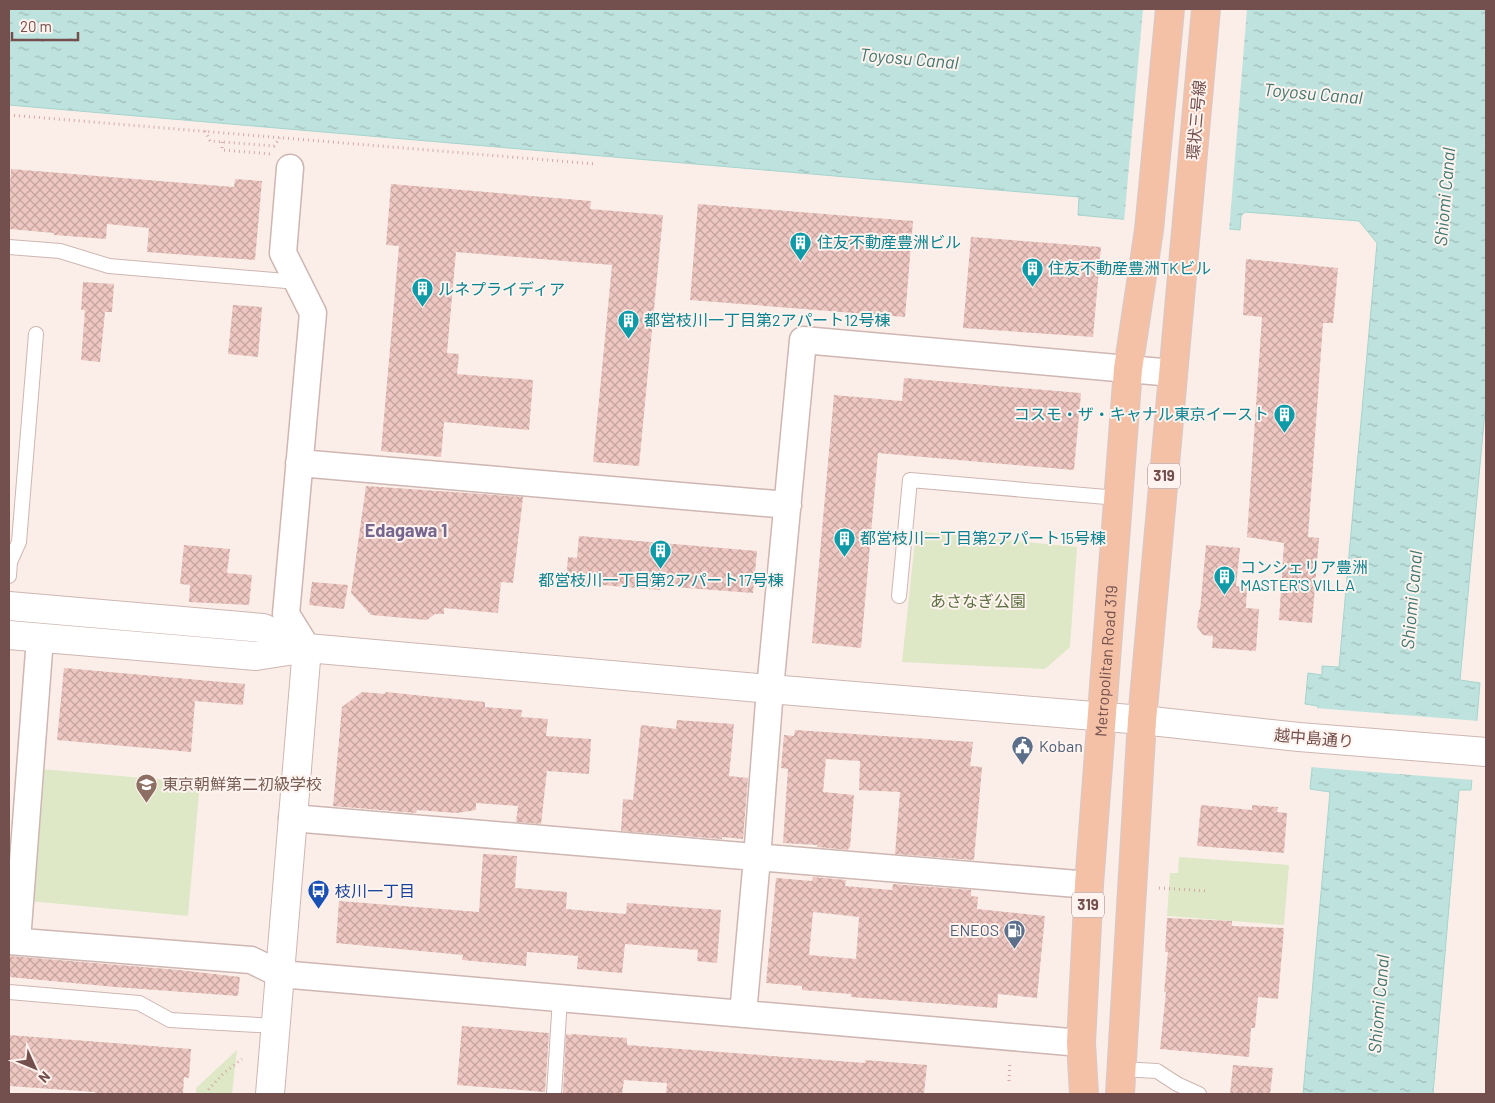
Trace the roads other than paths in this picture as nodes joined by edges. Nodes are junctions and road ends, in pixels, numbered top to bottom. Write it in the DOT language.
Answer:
graph roads {
  1 [pos="1170,9"];
  2 [pos="1206,9"];
  3 [pos="284,161"];
  4 [pos="9,247"];
  5 [pos="297,282"];
  6 [pos="36,334"];
  7 [pos="1128,369"];
  8 [pos="1173,373"];
  9 [pos="299,463"];
  10 [pos="1118,498"];
  11 [pos="788,505"];
  12 [pos="9,576"];
  13 [pos="899,596"];
  14 [pos="9,606"];
  15 [pos="9,635"];
  16 [pos="40,638"];
  17 [pos="307,648"];
  18 [pos="770,690"];
  19 [pos="1101,717"];
  20 [pos="1142,720"];
  21 [pos="1486,752"];
  22 [pos="18,793"];
  23 [pos="292,818"];
  24 [pos="757,858"];
  25 [pos="1089,885"];
  26 [pos="13,941"];
  27 [pos="280,974"];
  28 [pos="9,992"];
  29 [pos="560,998"];
  30 [pos="743,1014"];
  31 [pos="276,1026"];
  32 [pos="1081,1043"];
  33 [pos="1121,1081"];
  34 [pos="270,1094"];
  35 [pos="554,1094"];
  36 [pos="1084,1094"];
  37 [pos="1198,1094"];
  1 -- 7 [label="main road, Metropolitan Road 319 / 319"];
  2 -- 8 [label="main road, 環状三号線 / 319"];
  3 -- 5 [label="street"];
  4 -- 5 [label="lane"];
  5 -- 9 [label="street"];
  6 -- 12 [label="lane"];
  7 -- 8 [label="street"];
  7 -- 10 [label="main road, Metropolitan Road 319 / 319"];
  7 -- 11 [label="street"];
  8 -- 20 [label="main road, 319"];
  9 -- 11 [label="street"];
  9 -- 17 [label="street"];
  10 -- 13 [label="lane"];
  10 -- 19 [label="main road, Metropolitan Road 319 / 319"];
  11 -- 18 [label="street"];
  14 -- 17 [label="street"];
  15 -- 16 [label="street"];
  16 -- 17 [label="street"];
  16 -- 22 [label="street"];
  17 -- 18 [label="street, 越中島通り"];
  17 -- 23 [label="street"];
  18 -- 19 [label="street, 越中島通り"];
  18 -- 24 [label="street"];
  19 -- 20 [label="street, 越中島通り"];
  19 -- 25 [label="main road, Metropolitan Road 319 / 319"];
  20 -- 21 [label="street, 越中島通り"];
  20 -- 33 [label="main road, 319"];
  22 -- 26 [label="street"];
  23 -- 24 [label="street"];
  23 -- 27 [label="street"];
  24 -- 25 [label="street"];
  24 -- 30 [label="street"];
  25 -- 32 [label="main road, Metropolitan Road 319 / 319"];
  26 -- 27 [label="street"];
  27 -- 29 [label="street"];
  27 -- 31 [label="street"];
  28 -- 31 [label="lane"];
  29 -- 30 [label="street"];
  29 -- 35 [label="lane"];
  30 -- 32 [label="street"];
  31 -- 34 [label="street"];
  32 -- 36 [label="main road, Metropolitan Road 319 / 319"];
  33 -- 37 [label="lane"];
}
